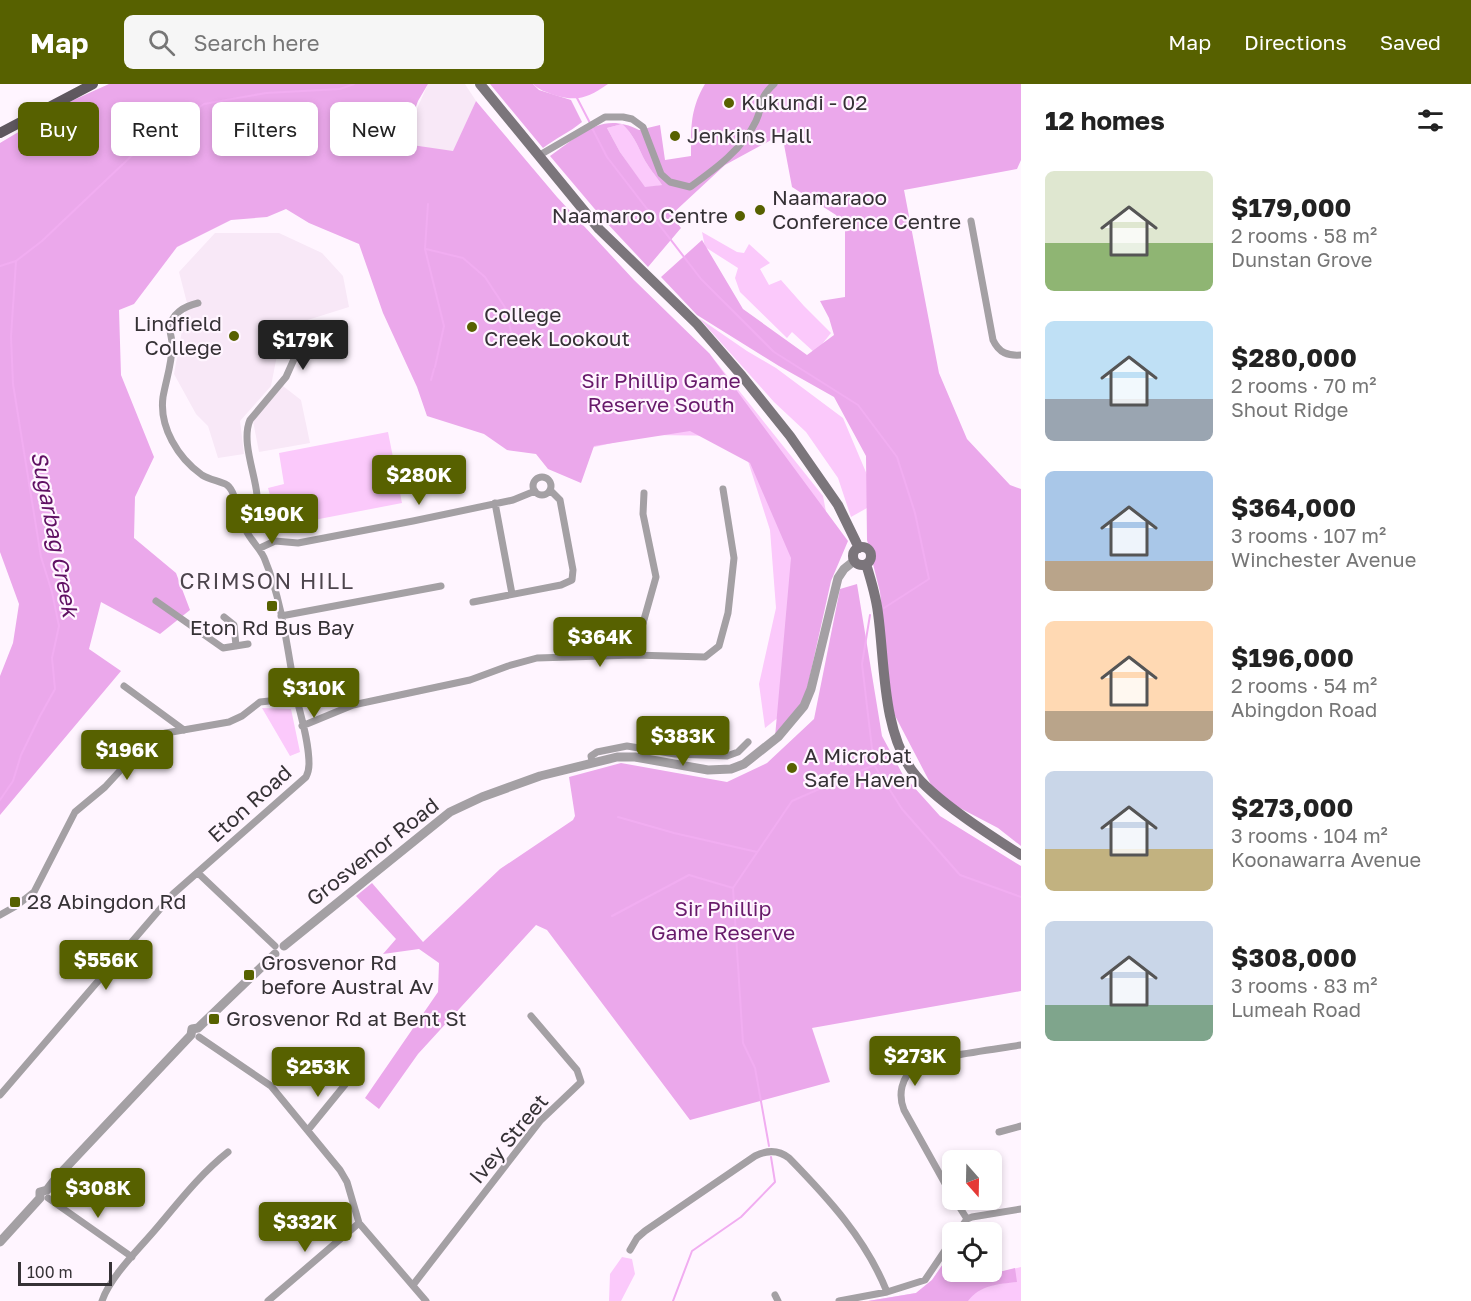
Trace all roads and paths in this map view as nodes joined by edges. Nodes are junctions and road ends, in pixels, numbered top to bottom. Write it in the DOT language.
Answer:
graph roads {
  1 [pos="93,84"];
  2 [pos="480,84"];
  3 [pos="774,84"];
  4 [pos="0,132"];
  5 [pos="538,156"];
  6 [pos="971,221"];
  7 [pos="198,303"];
  8 [pos="308,341"];
  9 [pos="1021,356"];
  10 [pos="723,489"];
  11 [pos="550,490"];
  12 [pos="535,491"];
  13 [pos="644,494"];
  14 [pos="495,503"];
  15 [pos="246,516"];
  16 [pos="260,548"];
  17 [pos="859,548"];
  18 [pos="854,561"];
  19 [pos="866,564"];
  20 [pos="441,586"];
  21 [pos="512,594"];
  22 [pos="156,601"];
  23 [pos="473,602"];
  24 [pos="281,616"];
  25 [pos="224,617"];
  26 [pos="248,644"];
  27 [pos="236,646"];
  28 [pos="634,654"];
  29 [pos="124,686"];
  30 [pos="297,698"];
  31 [pos="302,726"];
  32 [pos="184,730"];
  33 [pos="748,742"];
  34 [pos="592,761"];
  35 [pos="1021,855"];
  36 [pos="198,873"];
  37 [pos="0,915"];
  38 [pos="278,949"];
  39 [pos="531,1016"];
  40 [pos="196,1033"];
  41 [pos="1021,1045"];
  42 [pos="348,1081"];
  43 [pos="0,1095"];
  44 [pos="1021,1126"];
  45 [pos="308,1131"];
  46 [pos="999,1132"];
  47 [pos="228,1152"];
  48 [pos="942,1178"];
  49 [pos="45,1195"];
  50 [pos="1021,1209"];
  51 [pos="961,1210"];
  52 [pos="967,1219"];
  53 [pos="965,1222"];
  54 [pos="359,1223"];
  55 [pos="0,1242"];
  56 [pos="630,1250"];
  57 [pos="942,1255"];
  58 [pos="132,1257"];
  59 [pos="413,1286"];
  60 [pos="887,1292"];
  61 [pos="102,1301"];
  62 [pos="268,1301"];
  63 [pos="426,1301"];
  64 [pos="839,1301"];
  1 -- 4 [label="main road"];
  2 -- 5 [label="main road"];
  3 -- 5 [label="street"];
  5 -- 17 [label="main road"];
  6 -- 9 [label="street"];
  7 -- 15 [label="street, Eton Road"];
  8 -- 15 [label="street"];
  10 -- 28 [label="street"];
  11 -- 12 [label="street"];
  11 -- 12 [label="street"];
  11 -- 21 [label="street"];
  12 -- 14 [label="street"];
  13 -- 28 [label="street"];
  14 -- 16 [label="street"];
  14 -- 21 [label="street"];
  15 -- 16 [label="street, Eton Road"];
  16 -- 24 [label="street, Eton Road"];
  17 -- 18 [label="main road"];
  17 -- 19 [label="main road"];
  18 -- 19 [label="main road"];
  18 -- 34 [label="street, Grosvenor Road"];
  19 -- 35 [label="main road"];
  20 -- 24 [label="street"];
  21 -- 23 [label="street"];
  22 -- 27 [label="street"];
  24 -- 30 [label="street, Eton Road"];
  25 -- 27 [label="street"];
  26 -- 27 [label="street"];
  28 -- 31 [label="street"];
  29 -- 32 [label="street"];
  30 -- 31 [label="street, Eton Road"];
  30 -- 32 [label="street"];
  31 -- 36 [label="street, Eton Road"];
  32 -- 37 [label="street"];
  33 -- 34 [label="street, Grosvenor Road"];
  34 -- 38 [label="street, Grosvenor Road"];
  36 -- 38 [label="street"];
  36 -- 43 [label="street, Eton Road"];
  38 -- 40 [label="street, Grosvenor Road"];
  39 -- 59 [label="street, Ivey Street"];
  40 -- 45 [label="street"];
  40 -- 49 [label="street, Grosvenor Road"];
  41 -- 48 [label="street"];
  42 -- 45 [label="street"];
  44 -- 46 [label="street"];
  45 -- 54 [label="street"];
  47 -- 58 [label="street"];
  49 -- 55 [label="street, Grosvenor Road"];
  49 -- 58 [label="street"];
  50 -- 52 [label="street"];
  51 -- 52 [label="street"];
  52 -- 53 [label="street"];
  54 -- 59 [label="street"];
  54 -- 62 [label="street"];
  56 -- 60 [label="street"];
  57 -- 60 [label="street"];
  58 -- 61 [label="street"];
  59 -- 63 [label="street"];
  60 -- 64 [label="street"];
}
